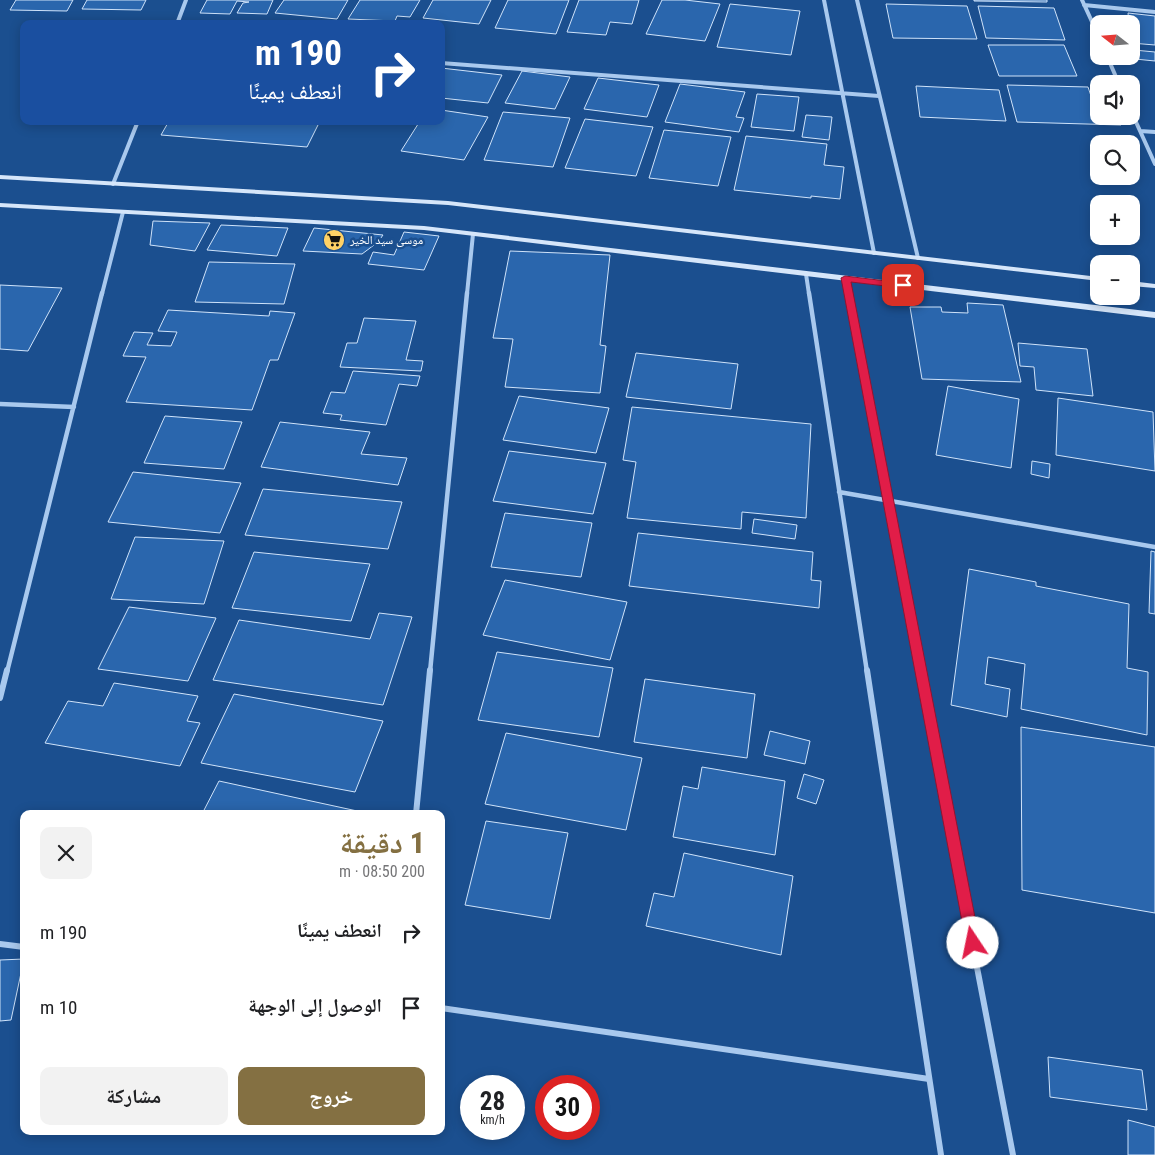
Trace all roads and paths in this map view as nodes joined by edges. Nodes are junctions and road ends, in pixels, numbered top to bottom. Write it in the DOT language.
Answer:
graph roads {
  1 [pos="186,0"];
  2 [pos="824,0"];
  3 [pos="857,0"];
  4 [pos="1082,0"];
  5 [pos="1084,5"];
  6 [pos="1155,12"];
  7 [pos="1090,18"];
  8 [pos="178,20"];
  9 [pos="445,62"];
  10 [pos="842,94"];
  11 [pos="879,96"];
  12 [pos="136,125"];
  13 [pos="1137,125"];
  14 [pos="1140,131"];
  15 [pos="1155,132"];
  16 [pos="1155,164"];
  17 [pos="0,177"];
  18 [pos="113,184"];
  19 [pos="0,205"];
  20 [pos="123,212"];
  21 [pos="473,234"];
  22 [pos="874,253"];
  23 [pos="918,258"];
  24 [pos="806,274"];
  25 [pos="845,278"];
  26 [pos="1090,278"];
  27 [pos="1140,284"];
  28 [pos="1155,286"];
  29 [pos="1155,315"];
  30 [pos="0,404"];
  31 [pos="74,407"];
  32 [pos="839,492"];
  33 [pos="888,500"];
  34 [pos="1155,547"];
  35 [pos="0,698"];
  36 [pos="416,810"];
  37 [pos="0,944"];
  38 [pos="20,946"];
  39 [pos="445,1009"];
  40 [pos="929,1079"];
  41 [pos="941,1155"];
  42 [pos="1013,1155"];
  1 -- 8 [label="street"];
  2 -- 10 [label="street"];
  3 -- 11 [label="street"];
  4 -- 5 [label="street"];
  5 -- 6 [label="street"];
  5 -- 7 [label="street"];
  9 -- 10 [label="street"];
  10 -- 11 [label="street"];
  10 -- 22 [label="street"];
  11 -- 23 [label="street"];
  12 -- 18 [label="street"];
  13 -- 14 [label="street"];
  14 -- 15 [label="street"];
  14 -- 16 [label="street"];
  17 -- 18 [label="main road"];
  18 -- 22 [label="main road"];
  19 -- 20 [label="main road"];
  20 -- 21 [label="main road"];
  20 -- 31 [label="street"];
  21 -- 24 [label="main road"];
  21 -- 36 [label="street"];
  22 -- 23 [label="main road"];
  23 -- 26 [label="main road"];
  24 -- 25 [label="main road"];
  24 -- 32 [label="street"];
  25 -- 29 [label="main road"];
  25 -- 33 [label="street"];
  27 -- 28 [label="main road"];
  30 -- 31 [label="street"];
  31 -- 35 [label="street"];
  32 -- 33 [label="street"];
  32 -- 40 [label="street"];
  33 -- 34 [label="street"];
  33 -- 42 [label="street"];
  37 -- 38 [label="street"];
  39 -- 40 [label="street"];
  40 -- 41 [label="street"];
}
